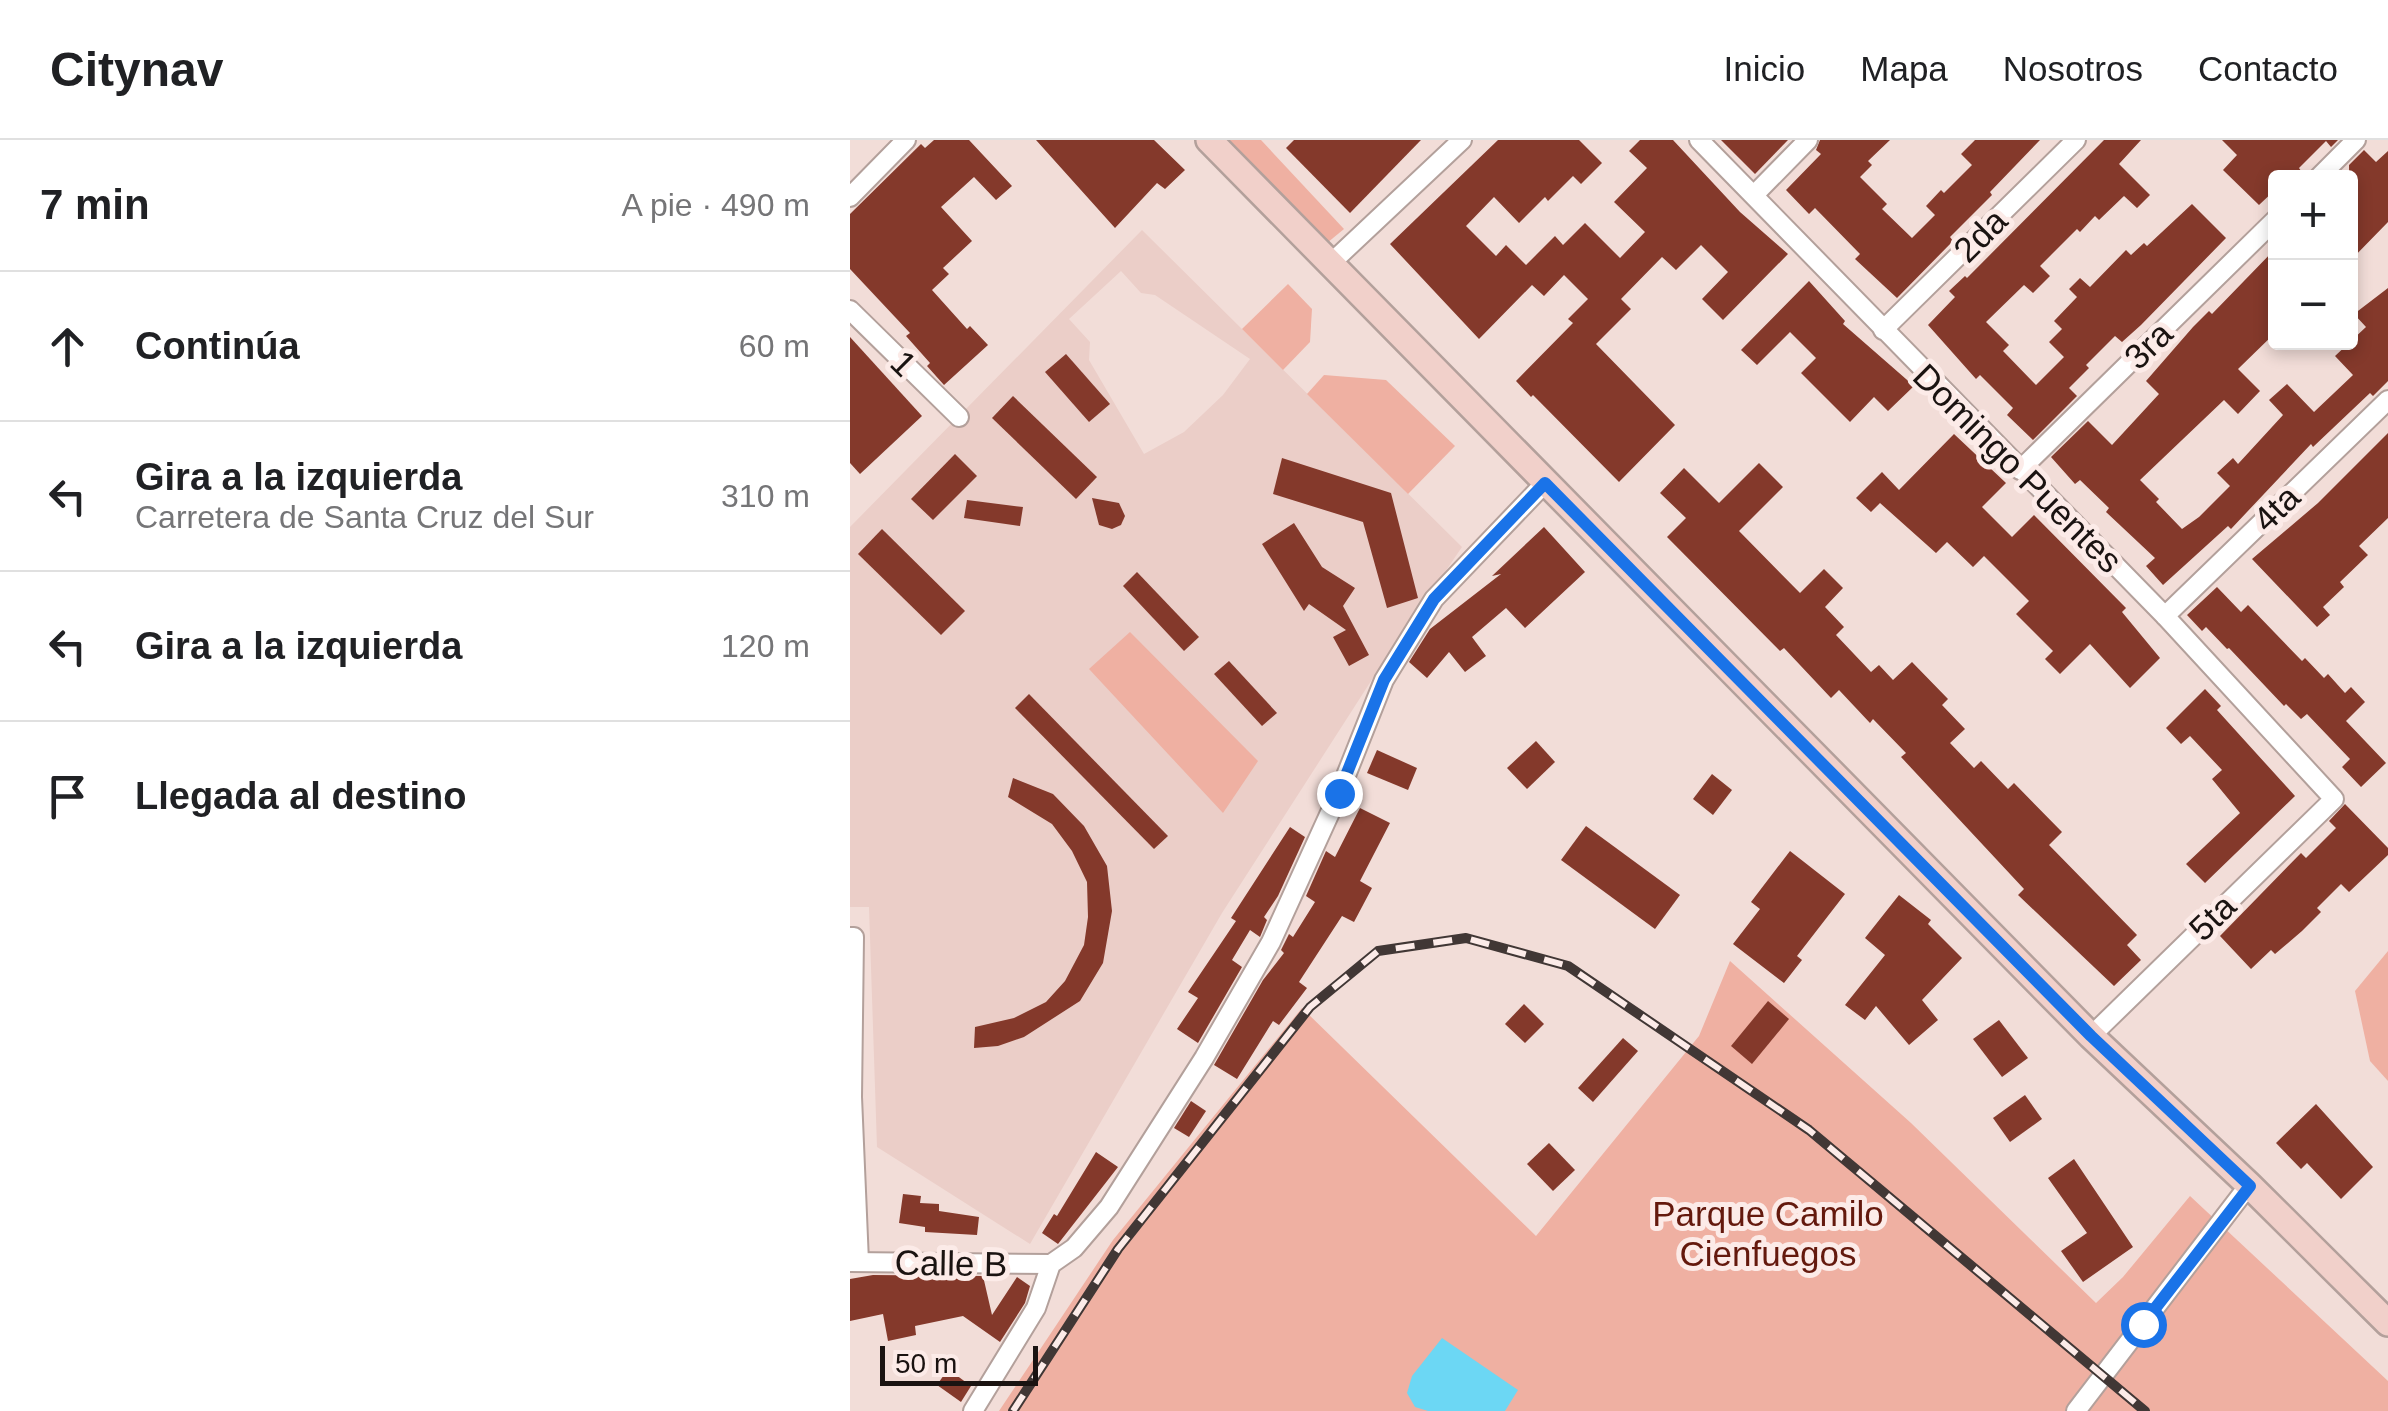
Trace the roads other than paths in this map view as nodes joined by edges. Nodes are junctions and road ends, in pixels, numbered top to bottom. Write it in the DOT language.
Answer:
graph roads {
  1 [pos="906,140"];
  2 [pos="1209,140"];
  3 [pos="1462,140"];
  4 [pos="1699,140"];
  5 [pos="1808,140"];
  6 [pos="2076,140"];
  7 [pos="2356,140"];
  8 [pos="2326,170"];
  9 [pos="1754,194"];
  10 [pos="850,197"];
  11 [pos="2268,227"];
  12 [pos="1330,265"];
  13 [pos="850,310"];
  14 [pos="1883,330"];
  15 [pos="2388,400"];
  16 [pos="958,416"];
  17 [pos="2020,470"];
  18 [pos="1545,483"];
  19 [pos="2165,616"];
  20 [pos="2334,799"];
  21 [pos="852,937"];
  22 [pos="2091,1036"];
  23 [pos="851,1097"];
  24 [pos="2250,1186"];
  25 [pos="854,1262"];
  26 [pos="1051,1264"];
  27 [pos="2388,1324"];
  28 [pos="973,1411"];
  29 [pos="2076,1411"];
  1 -- 10 [label="street"];
  2 -- 12 [label="main road"];
  3 -- 12 [label="street"];
  4 -- 9 [label="street, Domingo Puentes"];
  5 -- 9 [label="street"];
  6 -- 14 [label="street, 2da"];
  7 -- 8 [label="street"];
  9 -- 14 [label="street, Domingo Puentes"];
  11 -- 17 [label="street, 3ra"];
  12 -- 18 [label="main road"];
  13 -- 16 [label="street, 1"];
  14 -- 17 [label="street, Domingo Puentes"];
  15 -- 19 [label="street, 4ta"];
  17 -- 19 [label="street, Domingo Puentes"];
  18 -- 22 [label="main road"];
  18 -- 26 [label="street"];
  19 -- 20 [label="street, Domingo Puentes"];
  20 -- 22 [label="street, 5ta"];
  21 -- 23 [label="street"];
  22 -- 24 [label="main road"];
  23 -- 25 [label="street"];
  24 -- 27 [label="main road"];
  24 -- 29 [label="street"];
  25 -- 26 [label="street, Calle B"];
  26 -- 28 [label="street"];
}
